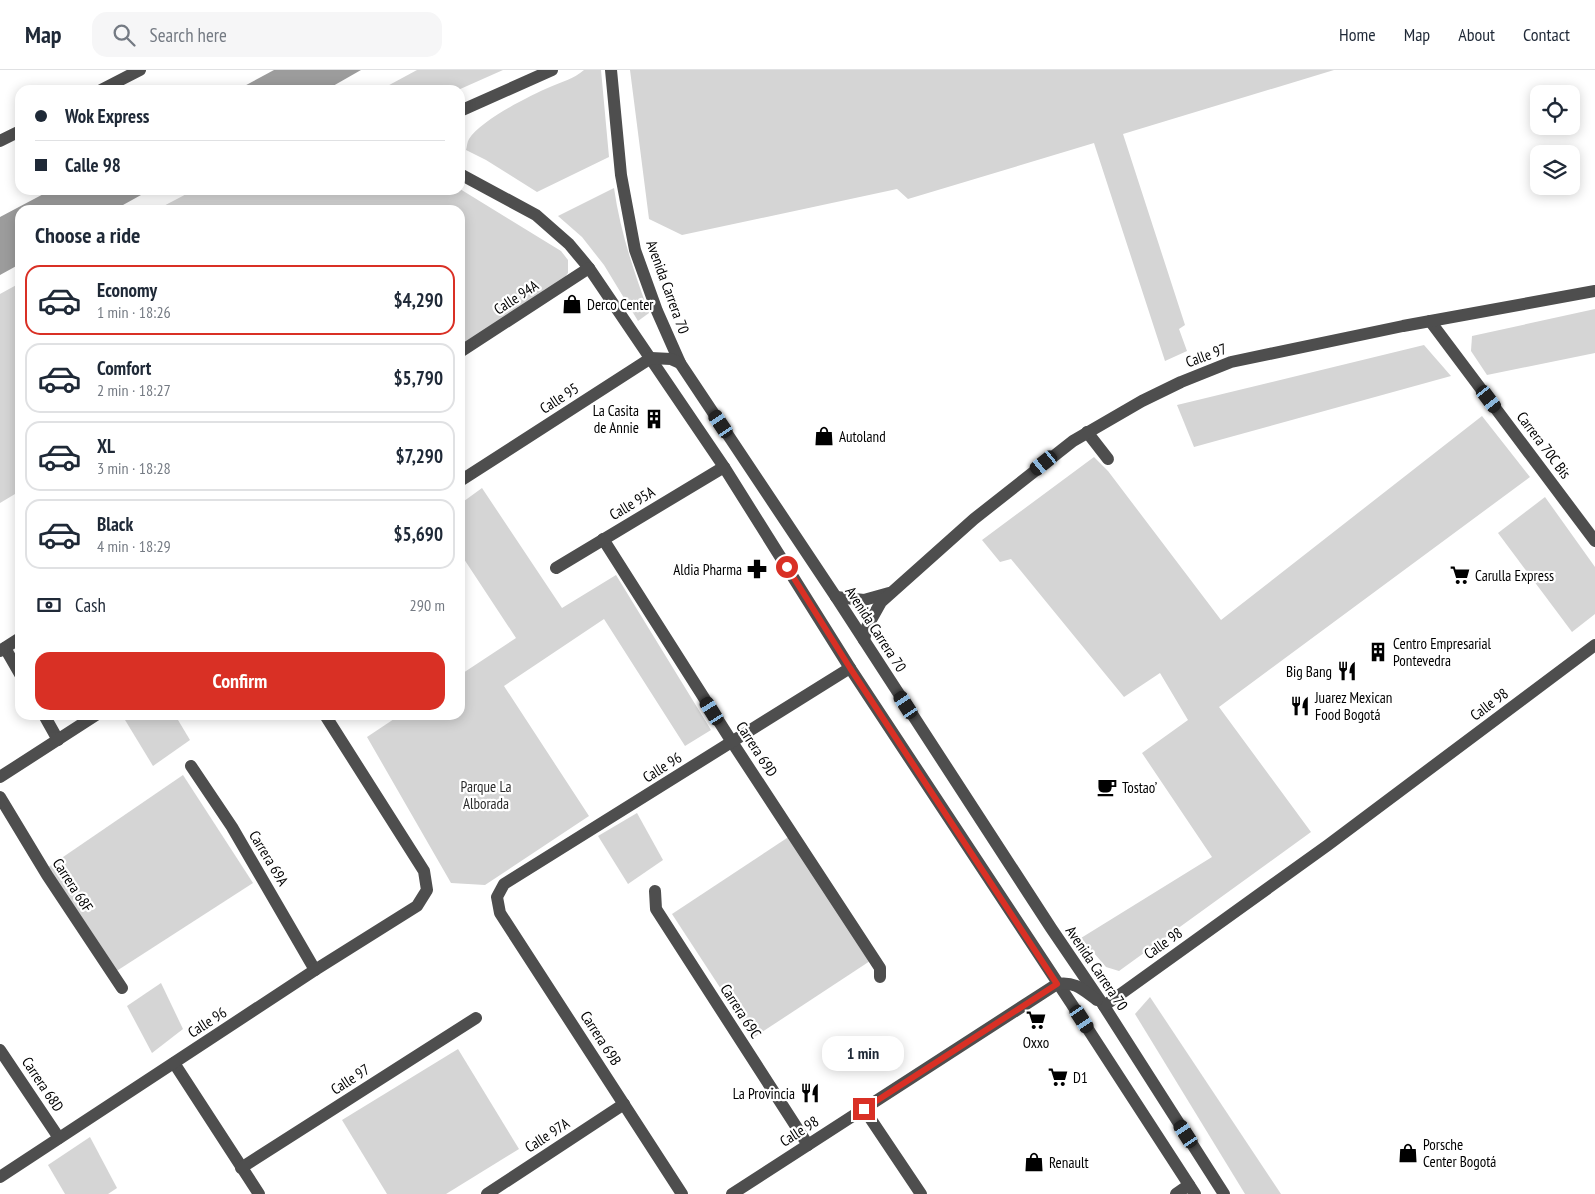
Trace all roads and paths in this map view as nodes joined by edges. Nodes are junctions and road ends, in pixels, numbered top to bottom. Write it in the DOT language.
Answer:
graph roads {
  1 [pos="140,70"];
  2 [pos="552,70"];
  3 [pos="611,70"];
  4 [pos="111,85"];
  5 [pos="465,108"];
  6 [pos="15,134"];
  7 [pos="0,141"];
  8 [pos="465,177"];
  9 [pos="589,268"];
  10 [pos="1595,291"];
  11 [pos="1430,321"];
  12 [pos="465,349"];
  13 [pos="651,358"];
  14 [pos="680,363"];
  15 [pos="1087,432"];
  16 [pos="1108,459"];
  17 [pos="724,467"];
  18 [pos="465,477"];
  19 [pos="604,539"];
  20 [pos="1595,541"];
  21 [pos="556,568"];
  22 [pos="892,592"];
  23 [pos="836,597"];
  24 [pos="864,640"];
  25 [pos="15,641"];
  26 [pos="1595,645"];
  27 [pos="2,650"];
  28 [pos="15,667"];
  29 [pos="850,668"];
  30 [pos="47,720"];
  31 [pos="88,720"];
  32 [pos="327,720"];
  33 [pos="58,740"];
  34 [pos="732,742"];
  35 [pos="191,766"];
  36 [pos="0,777"];
  37 [pos="0,797"];
  38 [pos="655,891"];
  39 [pos="497,897"];
  40 [pos="315,970"];
  41 [pos="880,977"];
  42 [pos="1057,984"];
  43 [pos="122,988"];
  44 [pos="1104,1006"];
  45 [pos="476,1018"];
  46 [pos="0,1050"];
  47 [pos="174,1064"];
  48 [pos="624,1104"];
  49 [pos="864,1109"];
  50 [pos="59,1138"];
  51 [pos="808,1145"];
  52 [pos="241,1168"];
  53 [pos="0,1177"];
  54 [pos="1192,1190"];
  55 [pos="258,1194"];
  56 [pos="487,1194"];
  57 [pos="682,1194"];
  58 [pos="732,1194"];
  59 [pos="921,1194"];
  60 [pos="1176,1194"];
  61 [pos="1224,1194"];
  1 -- 4 [label="street"];
  2 -- 5 [label="street"];
  3 -- 14 [label="street, Avenida Carrera 70"];
  6 -- 7 [label="street"];
  8 -- 9 [label="street"];
  9 -- 12 [label="street, Calle 94A"];
  9 -- 13 [label="street"];
  10 -- 11 [label="street, Calle 97"];
  11 -- 15 [label="street, Calle 97"];
  11 -- 20 [label="street, Carrera 70C Bis"];
  13 -- 14 [label="street"];
  13 -- 17 [label="street"];
  13 -- 18 [label="street, Calle 95"];
  14 -- 23 [label="street, Avenida Carrera 70"];
  15 -- 16 [label="street"];
  15 -- 22 [label="street, Calle 97"];
  17 -- 19 [label="street, Calle 95A"];
  17 -- 29 [label="street"];
  19 -- 21 [label="street, Calle 95A"];
  19 -- 34 [label="street, Carrera 69D"];
  22 -- 23 [label="street, Calle 97"];
  22 -- 24 [label="street, Calle 97"];
  23 -- 24 [label="street, Avenida Carrera 70"];
  24 -- 44 [label="street, Avenida Carrera 70"];
  25 -- 27 [label="street"];
  26 -- 44 [label="street, Calle 98"];
  27 -- 28 [label="street"];
  29 -- 34 [label="street, Calle 96"];
  29 -- 42 [label="street"];
  30 -- 33 [label="street"];
  31 -- 33 [label="street"];
  32 -- 40 [label="street, Calle 96"];
  33 -- 36 [label="street"];
  34 -- 39 [label="street, Calle 96"];
  34 -- 41 [label="street, Carrera 69D"];
  35 -- 40 [label="street, Carrera 69A"];
  37 -- 43 [label="street, Carrera 68F"];
  38 -- 51 [label="street, Carrera 69C"];
  39 -- 48 [label="street, Carrera 69B"];
  40 -- 47 [label="street, Calle 96"];
  42 -- 44 [label="street"];
  42 -- 49 [label="street, Calle 98"];
  42 -- 54 [label="street"];
  44 -- 61 [label="street, Avenida Carrera 70"];
  45 -- 52 [label="street, Calle 97"];
  46 -- 50 [label="street, Carrera 68D"];
  47 -- 50 [label="street, Calle 96"];
  47 -- 52 [label="street"];
  48 -- 56 [label="street, Calle 97A"];
  48 -- 57 [label="street, Carrera 69B"];
  49 -- 51 [label="street, Calle 98"];
  49 -- 59 [label="street"];
  50 -- 53 [label="street, Calle 96"];
  51 -- 58 [label="street, Calle 98"];
  52 -- 55 [label="street"];
  54 -- 60 [label="street"];
}
